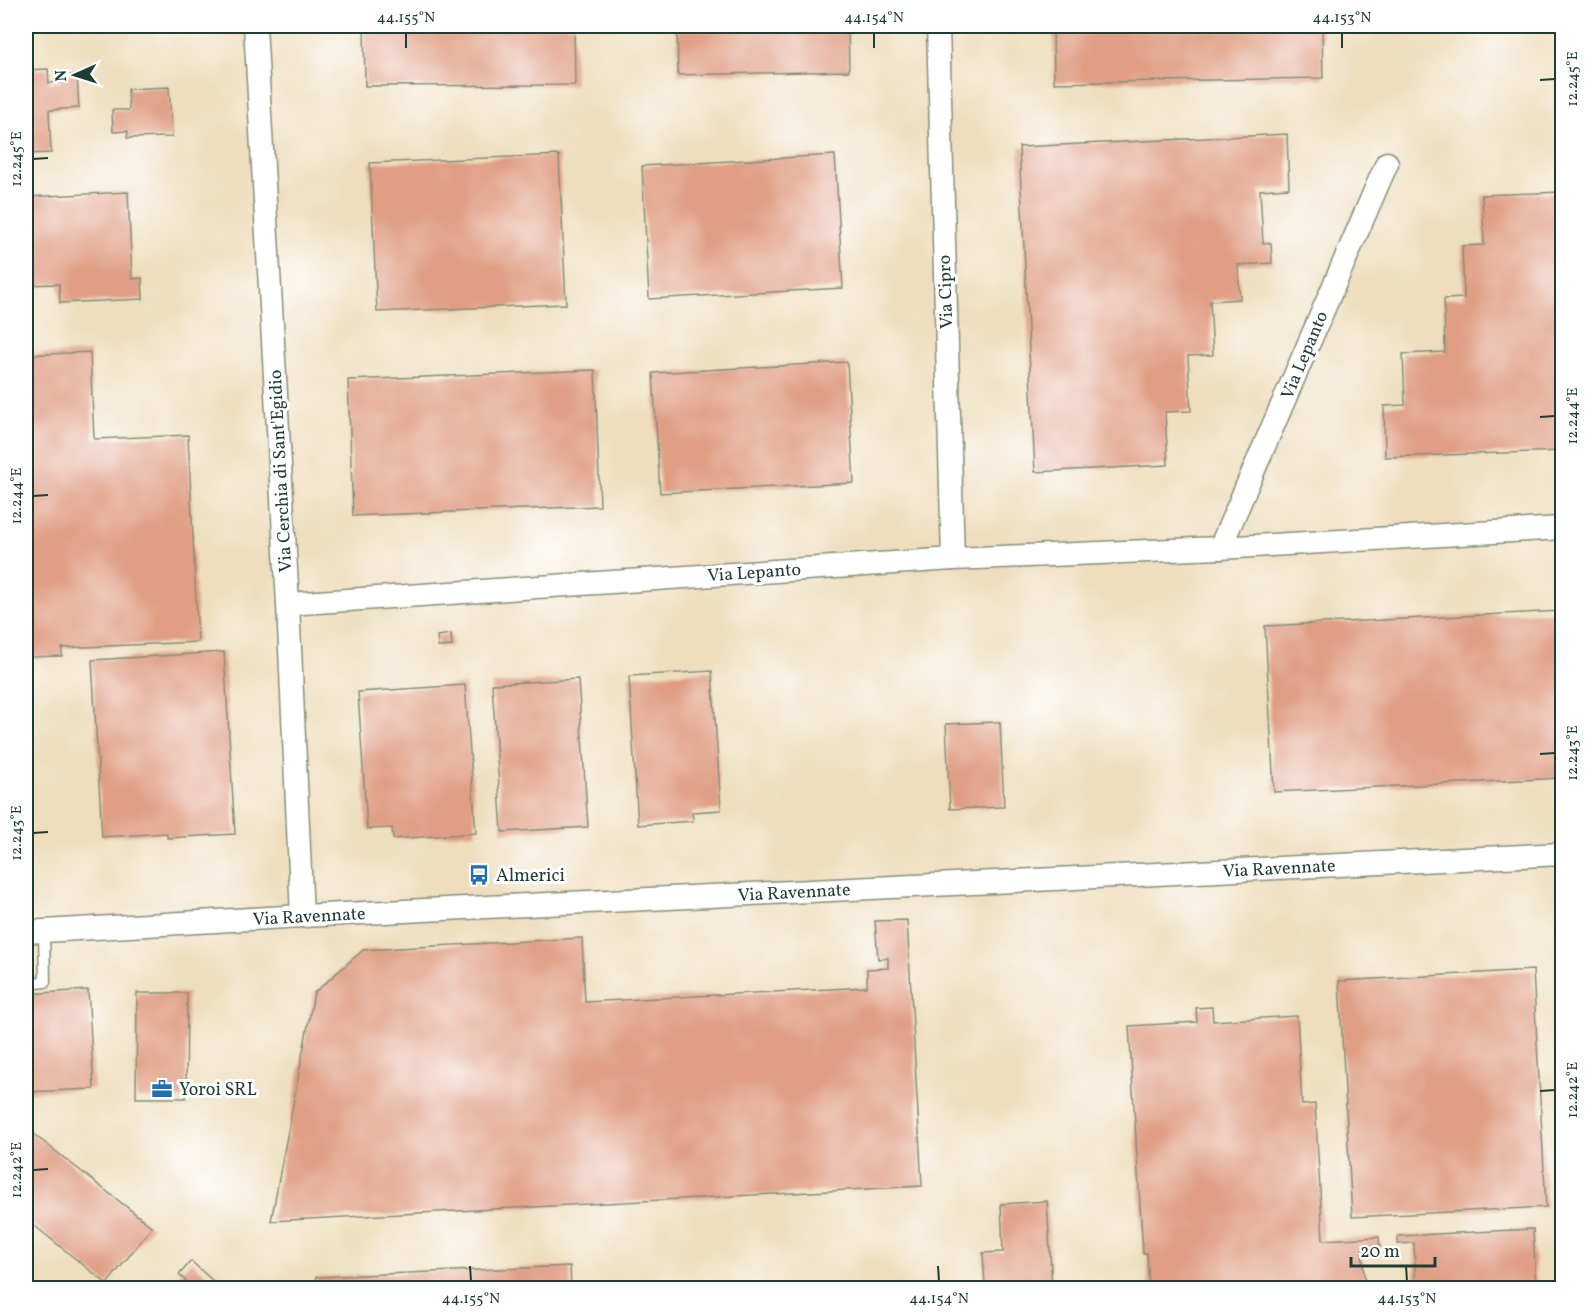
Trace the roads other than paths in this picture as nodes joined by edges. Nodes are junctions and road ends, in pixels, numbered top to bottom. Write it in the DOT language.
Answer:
graph roads {
  1 [pos="255,26"];
  2 [pos="938,26"];
  3 [pos="1387,163"];
  4 [pos="1563,528"];
  5 [pos="1220,548"];
  6 [pos="953,559"];
  7 [pos="288,604"];
  8 [pos="1563,854"];
  9 [pos="302,916"];
  10 [pos="35,932"];
  11 [pos="26,984"];
  1 -- 7 [label="street, Via Cerchia di Sant'Egidio"];
  2 -- 6 [label="street, Via Cipro"];
  3 -- 5 [label="street, Via Lepanto"];
  4 -- 5 [label="street, Via Lepanto"];
  5 -- 6 [label="street, Via Lepanto"];
  6 -- 7 [label="street, Via Lepanto"];
  7 -- 9 [label="street, Via Cerchia di Sant'Egidio"];
  8 -- 9 [label="street, Via Ravennate"];
  9 -- 10 [label="street, Via Ravennate"];
  10 -- 11 [label="lane"];
}
